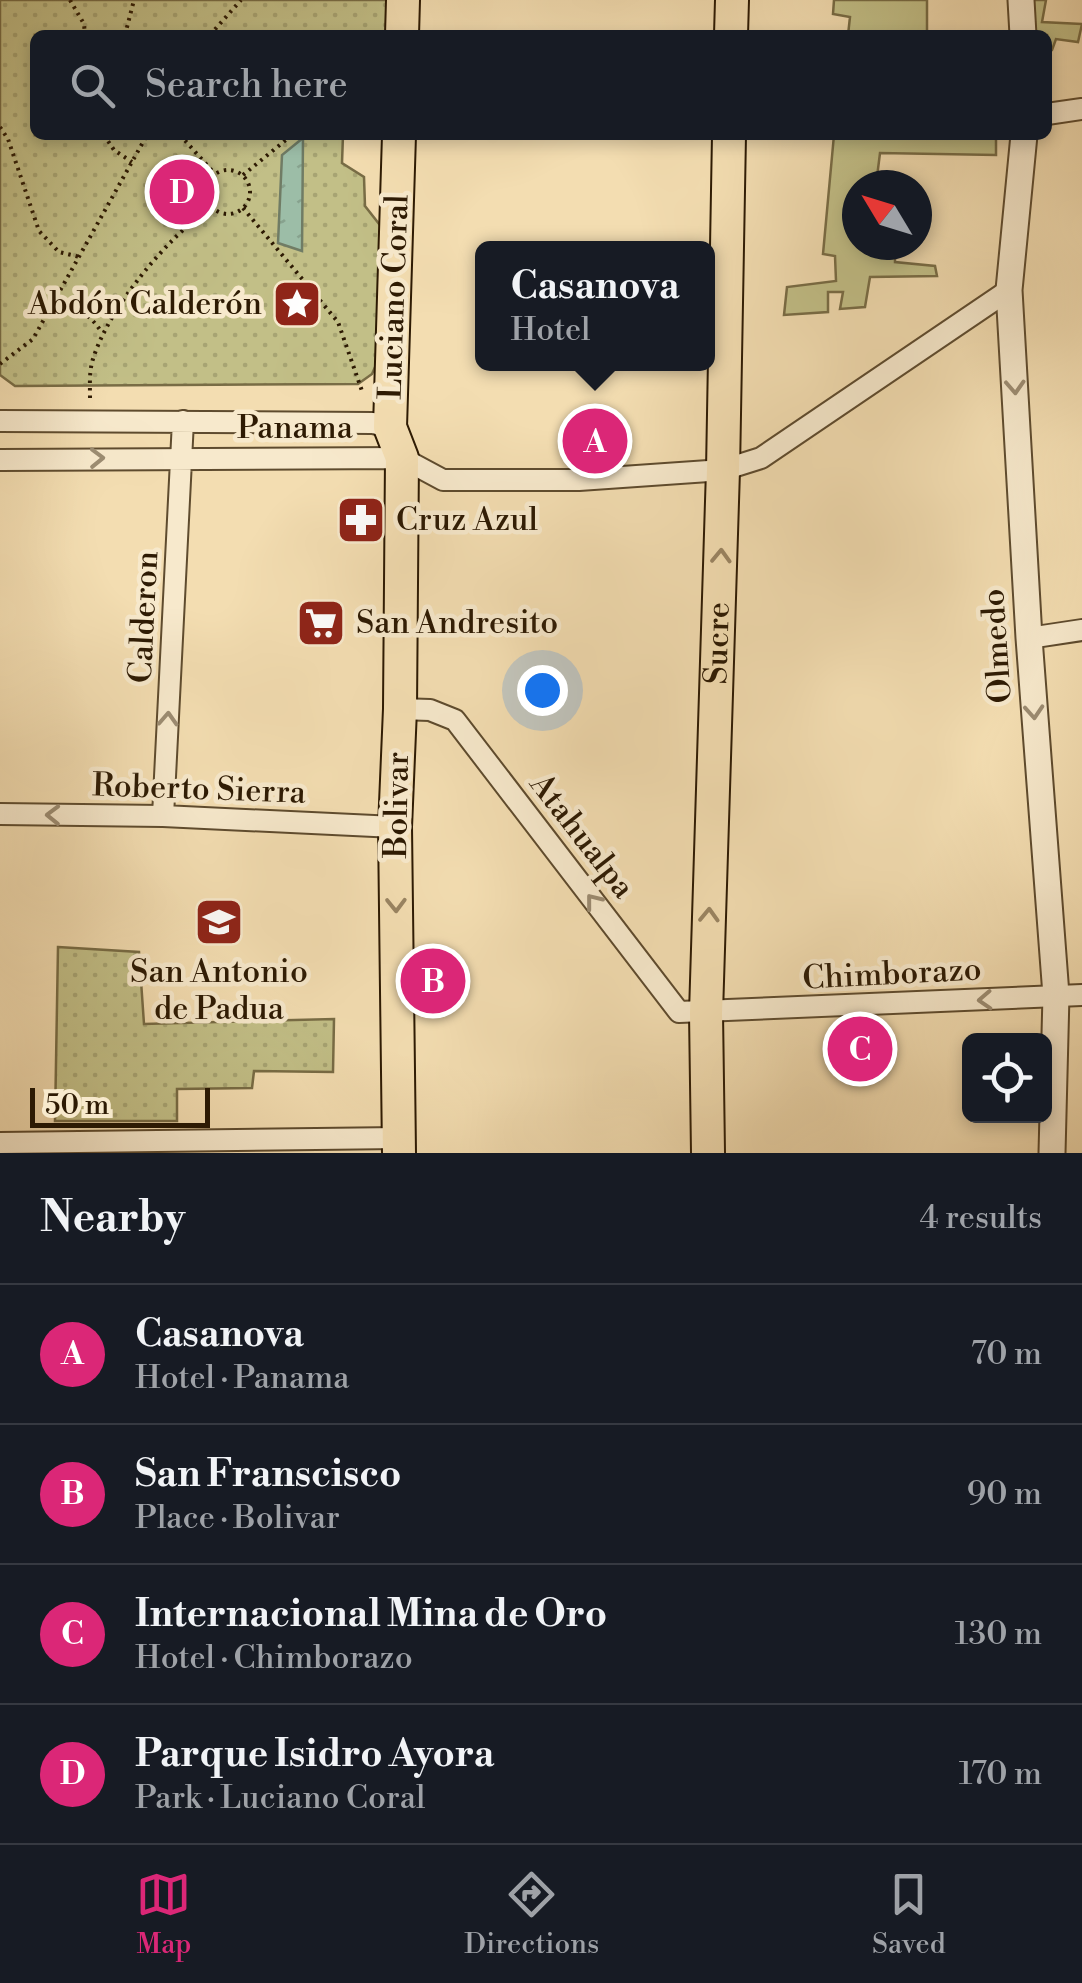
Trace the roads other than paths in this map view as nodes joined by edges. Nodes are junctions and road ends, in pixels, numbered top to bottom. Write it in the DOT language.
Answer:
graph roads {
  1 [pos="403,0"];
  2 [pos="732,0"];
  3 [pos="1021,0"];
  4 [pos="402,30"];
  5 [pos="731,30"];
  6 [pos="1022,30"];
  7 [pos="1082,110"];
  8 [pos="1052,113"];
  9 [pos="399,140"];
  10 [pos="730,140"];
  11 [pos="1024,140"];
  12 [pos="1009,290"];
  13 [pos="0,420"];
  14 [pos="182,422"];
  15 [pos="381,425"];
  16 [pos="183,457"];
  17 [pos="402,458"];
  18 [pos="0,460"];
  19 [pos="723,470"];
  20 [pos="1082,630"];
  21 [pos="1028,638"];
  22 [pos="400,710"];
  23 [pos="0,814"];
  24 [pos="163,816"];
  25 [pos="395,827"];
  26 [pos="1069,995"];
  27 [pos="706,1013"];
  28 [pos="0,1143"];
  29 [pos="399,1145"];
  30 [pos="708,1153"];
  31 [pos="1052,1153"];
  1 -- 4 [label="main road"];
  2 -- 5 [label="main road"];
  3 -- 6 [label="street"];
  7 -- 8 [label="street"];
  9 -- 15 [label="main road, Luciano Coral"];
  10 -- 19 [label="main road, Sucre"];
  11 -- 12 [label="street, Olmedo"];
  12 -- 19 [label="street, Panama"];
  12 -- 21 [label="street, Olmedo, one-way"];
  13 -- 14 [label="street"];
  14 -- 15 [label="street"];
  14 -- 16 [label="street, Calderon"];
  15 -- 17 [label="main road, Luciano Coral"];
  16 -- 17 [label="street, Panama"];
  18 -- 16 [label="street, Panama, one-way"];
  24 -- 16 [label="street, Calderon, one-way"];
  17 -- 19 [label="street, Panama"];
  17 -- 22 [label="main road, Bolivar"];
  27 -- 19 [label="main road, Sucre, one-way"];
  20 -- 21 [label="street"];
  21 -- 26 [label="street, Olmedo, one-way"];
  22 -- 25 [label="main road, Bolivar"];
  27 -- 22 [label="street, Atahualpa, one-way"];
  24 -- 23 [label="street, Roberto Sierra, one-way"];
  24 -- 25 [label="street, Roberto Sierra"];
  25 -- 29 [label="main road, Bolivar, one-way"];
  26 -- 27 [label="street, Chimborazo, one-way"];
  26 -- 31 [label="street, Olmedo"];
  27 -- 30 [label="main road, Sucre"];
  28 -- 29 [label="street"];
}
